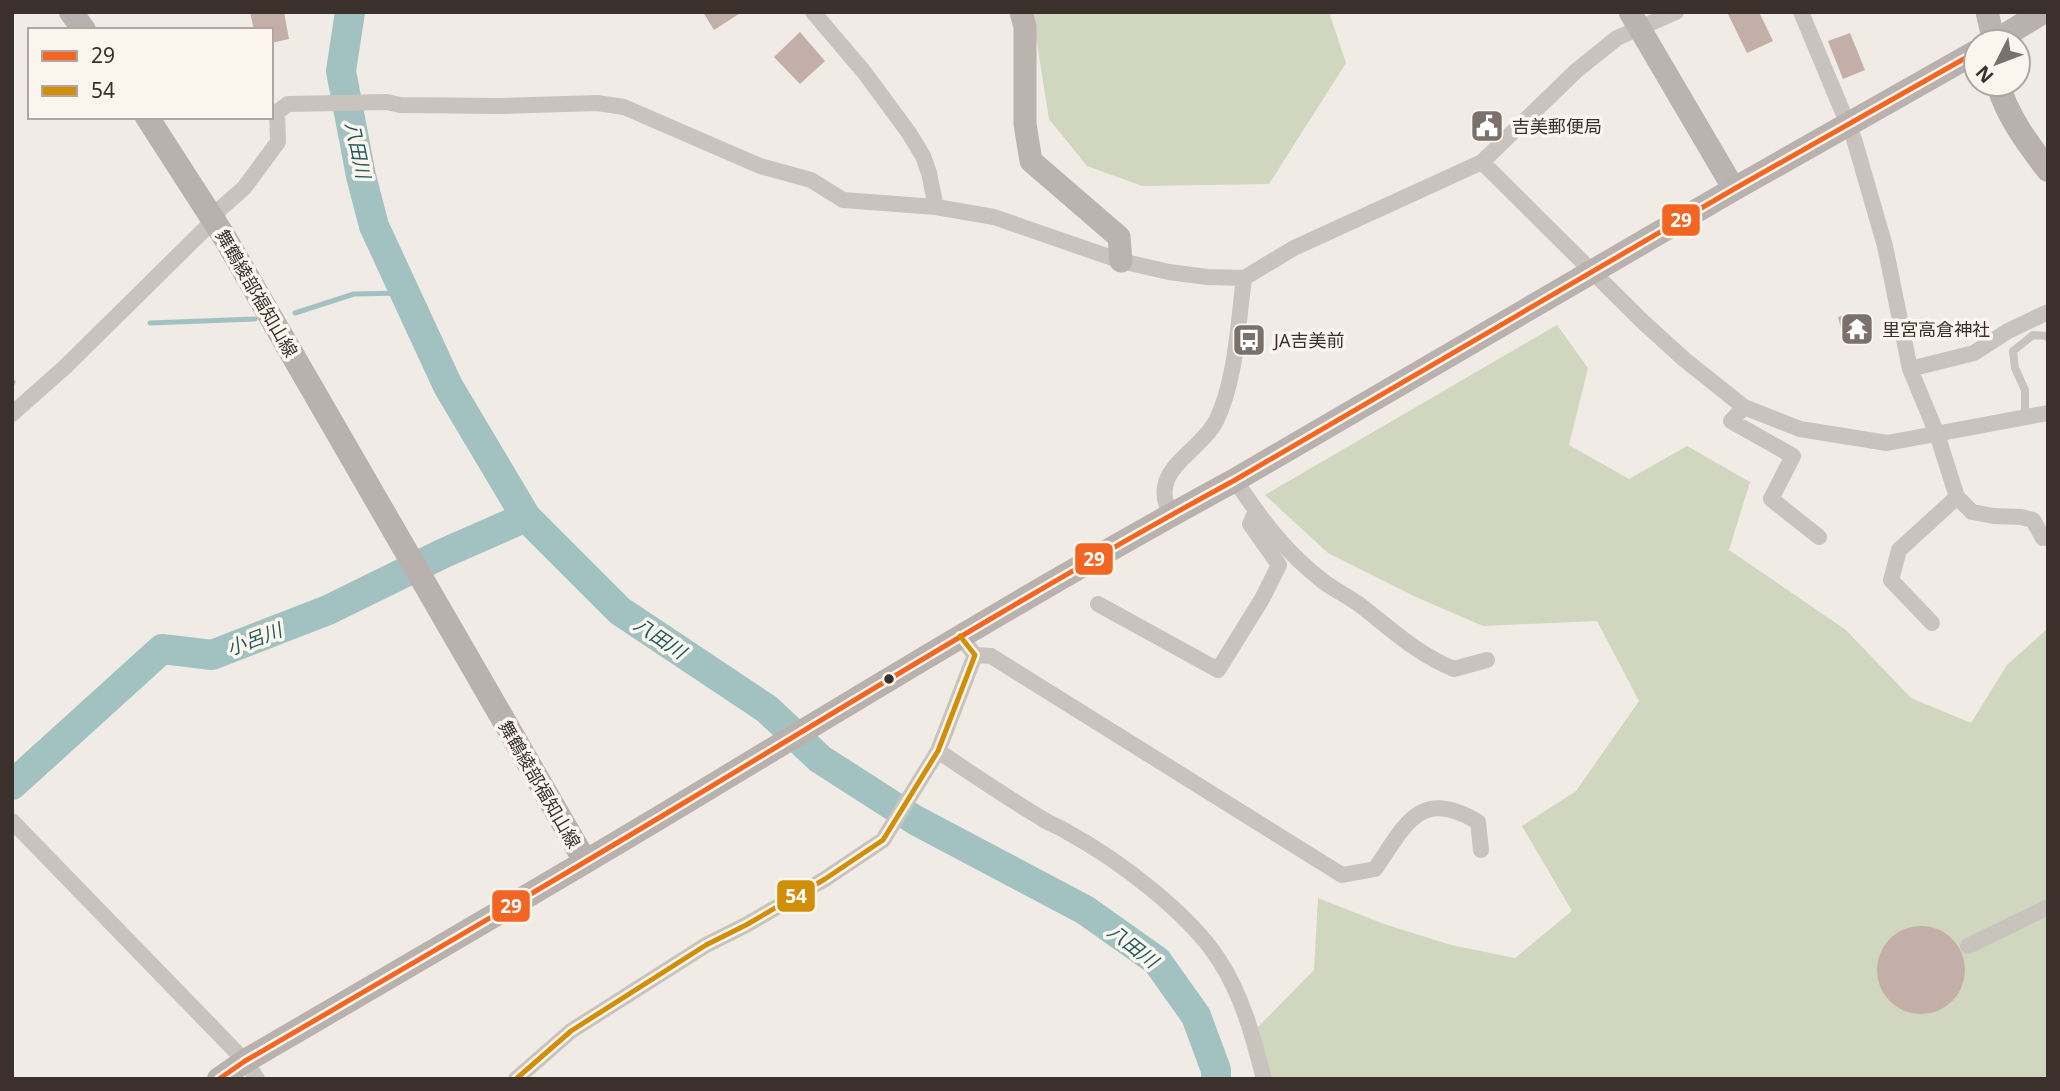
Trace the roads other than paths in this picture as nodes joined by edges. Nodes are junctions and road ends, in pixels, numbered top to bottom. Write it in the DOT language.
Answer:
graph roads {
  1 [pos="71,12"];
  2 [pos="813,12"];
  3 [pos="1021,12"];
  4 [pos="1676,12"];
  5 [pos="1801,12"];
  6 [pos="2043,12"];
  7 [pos="1635,21"];
  8 [pos="83,28"];
  9 [pos="2017,28"];
  10 [pos="1962,60"];
  11 [pos="2002,98"];
  12 [pos="274,112"];
  13 [pos="148,119"];
  14 [pos="1846,125"];
  15 [pos="1482,162"];
  16 [pos="2048,170"];
  17 [pos="1734,189"];
  18 [pos="936,207"];
  19 [pos="214,220"];
  20 [pos="1121,261"];
  21 [pos="1592,272"];
  22 [pos="1244,278"];
  23 [pos="2048,312"];
  24 [pos="2048,338"];
  25 [pos="1910,369"];
  26 [pos="1744,407"];
  27 [pos="2048,412"];
  28 [pos="12,414"];
  29 [pos="2025,417"];
  30 [pos="1937,434"];
  31 [pos="1235,480"];
  32 [pos="1957,497"];
  33 [pos="1255,511"];
  34 [pos="1171,515"];
  35 [pos="1819,537"];
  36 [pos="2043,538"];
  37 [pos="1098,604"];
  38 [pos="1932,623"];
  39 [pos="967,646"];
  40 [pos="1487,660"];
  41 [pos="938,751"];
  42 [pos="12,821"];
  43 [pos="1482,850"];
  44 [pos="585,861"];
  45 [pos="2048,907"];
  46 [pos="1968,946"];
  47 [pos="251,1070"];
  48 [pos="219,1079"];
  49 [pos="516,1079"];
  50 [pos="1264,1079"];
  1 -- 8 [label="main road"];
  2 -- 18 [label="street"];
  3 -- 20 [label="street"];
  4 -- 7 [label="street"];
  5 -- 14 [label="street"];
  6 -- 9 [label="main road"];
  7 -- 15 [label="street"];
  7 -- 17 [label="street"];
  10 -- 14 [label="main road, 舞鶴綾部福知山線"];
  11 -- 16 [label="main road"];
  12 -- 18 [label="street"];
  12 -- 19 [label="street"];
  13 -- 19 [label="main road, 舞鶴綾部福知山線"];
  14 -- 17 [label="main road, 舞鶴綾部福知山線"];
  14 -- 25 [label="street"];
  15 -- 21 [label="street"];
  15 -- 22 [label="street"];
  17 -- 21 [label="main road, 舞鶴綾部福知山線"];
  18 -- 20 [label="street"];
  19 -- 28 [label="street"];
  19 -- 44 [label="main road, 舞鶴綾部福知山線"];
  20 -- 22 [label="street"];
  21 -- 26 [label="street"];
  21 -- 31 [label="main road, 舞鶴綾部福知山線"];
  22 -- 34 [label="street"];
  23 -- 25 [label="street"];
  24 -- 29 [label="lane"];
  25 -- 30 [label="street"];
  26 -- 30 [label="street"];
  26 -- 35 [label="street"];
  27 -- 29 [label="street"];
  29 -- 30 [label="street"];
  30 -- 32 [label="street"];
  31 -- 33 [label="street"];
  31 -- 34 [label="main road, 舞鶴綾部福知山線"];
  32 -- 36 [label="street"];
  32 -- 38 [label="street"];
  33 -- 37 [label="street"];
  33 -- 40 [label="street"];
  34 -- 39 [label="main road, 舞鶴綾部福知山線"];
  39 -- 41 [label="street"];
  39 -- 43 [label="street"];
  39 -- 44 [label="main road, 舞鶴綾部福知山線"];
  41 -- 49 [label="street"];
  41 -- 50 [label="street"];
  42 -- 47 [label="street"];
  44 -- 47 [label="main road"];
  45 -- 46 [label="street"];
  47 -- 48 [label="main road"];
}
